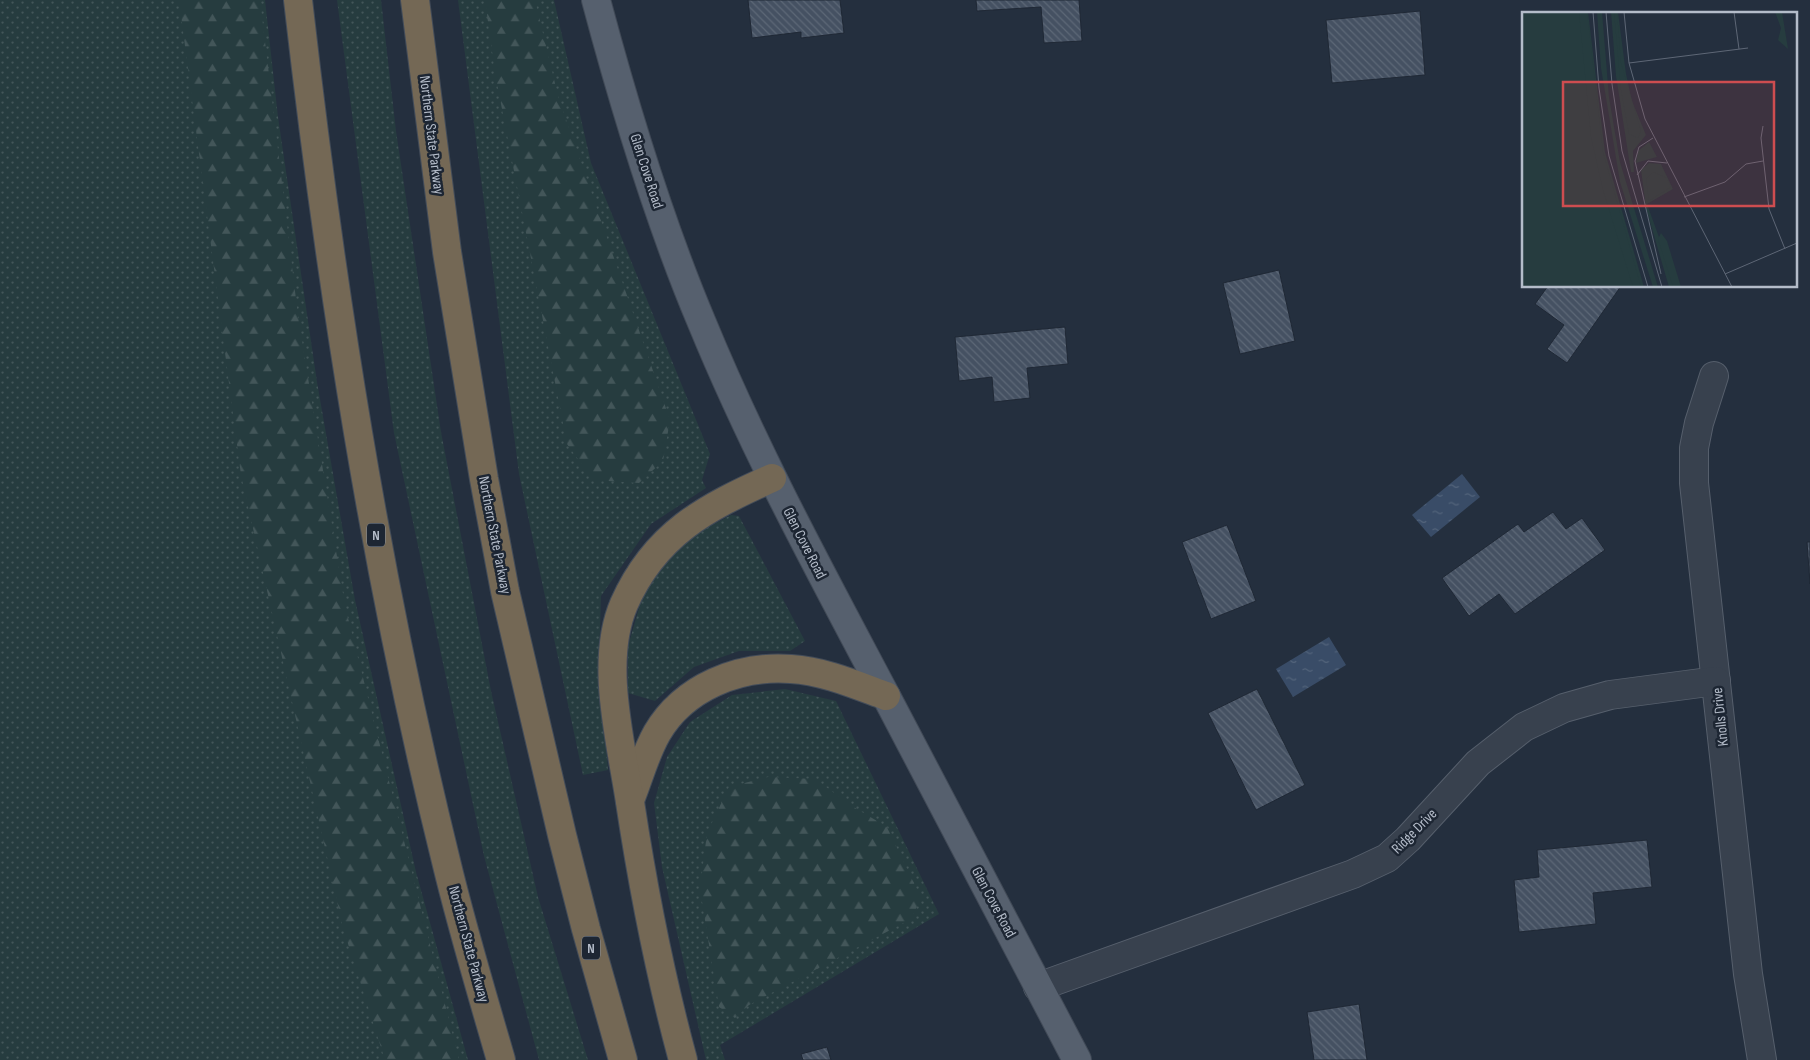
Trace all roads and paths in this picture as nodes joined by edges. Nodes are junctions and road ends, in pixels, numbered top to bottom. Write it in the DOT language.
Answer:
graph roads {
  1 [pos="298,0"];
  2 [pos="415,0"];
  3 [pos="596,0"];
  4 [pos="1714,376"];
  5 [pos="772,478"];
  6 [pos="1716,681"];
  7 [pos="886,696"];
  8 [pos="630,802"];
  9 [pos="1038,987"];
  10 [pos="501,1060"];
  11 [pos="624,1060"];
  12 [pos="683,1060"];
  13 [pos="1077,1060"];
  14 [pos="1762,1060"];
  1 -- 10 [label="highway, Northern State Parkway / N"];
  2 -- 11 [label="highway, Northern State Parkway / N"];
  3 -- 5 [label="main road, Glen Cove Road"];
  4 -- 6 [label="street, Knolls Drive"];
  5 -- 7 [label="main road, Glen Cove Road"];
  5 -- 8 [label="highway"];
  6 -- 9 [label="street, Ridge Drive"];
  6 -- 14 [label="street, Knolls Drive"];
  7 -- 8 [label="highway"];
  7 -- 9 [label="main road, Glen Cove Road"];
  8 -- 12 [label="highway"];
  9 -- 13 [label="main road, Glen Cove Road"];
}
